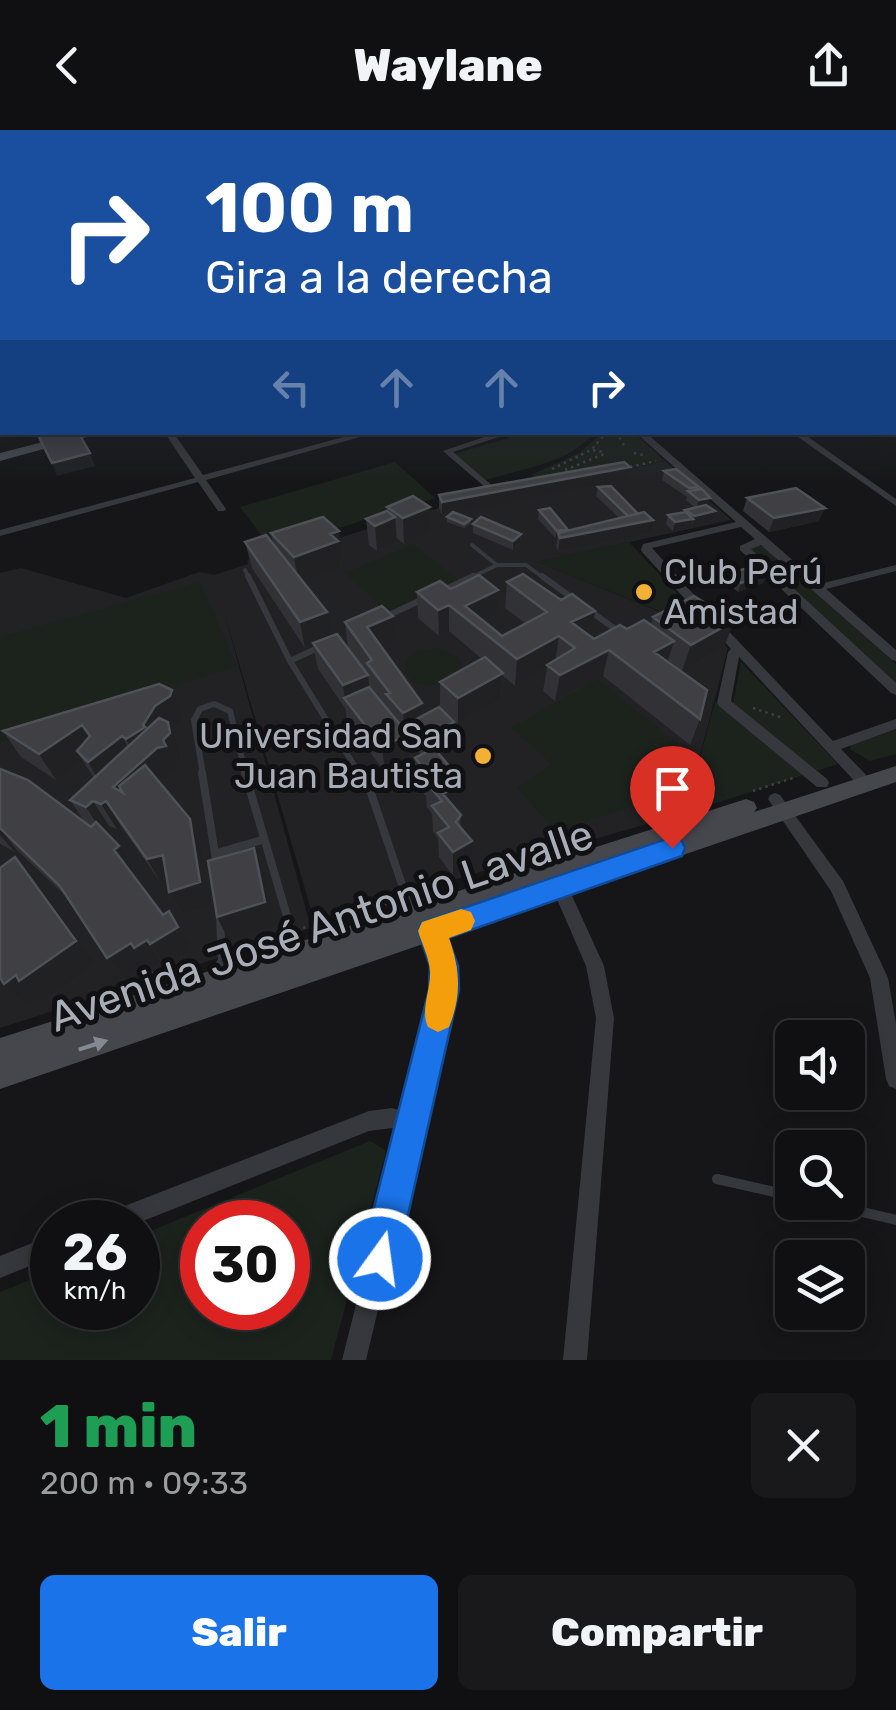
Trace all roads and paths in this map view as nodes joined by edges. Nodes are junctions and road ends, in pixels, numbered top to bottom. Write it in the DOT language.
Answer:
graph roads {
  1 [pos="66,435"];
  2 [pos="86,435"];
  3 [pos="174,435"];
  4 [pos="363,435"];
  5 [pos="500,435"];
  6 [pos="604,435"];
  7 [pos="618,435"];
  8 [pos="642,435"];
  9 [pos="799,435"];
  10 [pos="625,447"];
  11 [pos="591,450"];
  12 [pos="634,453"];
  13 [pos="654,453"];
  14 [pos="0,454"];
  15 [pos="660,459"];
  16 [pos="630,467"];
  17 [pos="552,469"];
  18 [pos="566,470"];
  19 [pos="202,479"];
  20 [pos="506,489"];
  21 [pos="896,503"];
  22 [pos="221,509"];
  23 [pos="744,524"];
  24 [pos="0,534"];
  25 [pos="763,540"];
  26 [pos="472,545"];
  27 [pos="497,565"];
  28 [pos="896,568"];
  29 [pos="246,570"];
  30 [pos="818,588"];
  31 [pos="376,621"];
  32 [pos="622,634"];
  33 [pos="324,645"];
  34 [pos="740,652"];
  35 [pos="896,657"];
  36 [pos="290,661"];
  37 [pos="896,690"];
  38 [pos="725,698"];
  39 [pos="799,723"];
  40 [pos="896,724"];
  41 [pos="830,747"];
  42 [pos="896,760"];
  43 [pos="896,774"];
  44 [pos="816,778"];
  45 [pos="861,779"];
  46 [pos="737,796"];
  47 [pos="780,804"];
  48 [pos="262,840"];
  49 [pos="217,854"];
  50 [pos="218,871"];
  51 [pos="556,880"];
  52 [pos="219,906"];
  53 [pos="419,915"];
  54 [pos="292,931"];
  55 [pos="318,948"];
  56 [pos="145,962"];
  57 [pos="152,975"];
  58 [pos="200,986"];
  59 [pos="0,1052"];
  60 [pos="0,1075"];
  61 [pos="896,1079"];
  62 [pos="414,1125"];
  63 [pos="717,1179"];
  64 [pos="775,1192"];
  65 [pos="160,1203"];
  66 [pos="865,1213"];
  67 [pos="896,1220"];
  68 [pos="30,1254"];
  69 [pos="0,1266"];
  70 [pos="354,1360"];
  71 [pos="575,1360"];
  1 -- 14 [label="main road"];
  2 -- 14 [label="main road"];
  3 -- 19 [label="street"];
  4 -- 19 [label="street"];
  5 -- 20 [label="street"];
  6 -- 11 [label="path"];
  7 -- 10 [label="path"];
  8 -- 23 [label="street"];
  9 -- 21 [label="street"];
  11 -- 17 [label="path"];
  11 -- 18 [label="path"];
  12 -- 15 [label="path"];
  13 -- 15 [label="path"];
  15 -- 16 [label="path"];
  19 -- 22 [label="street"];
  19 -- 24 [label="street"];
  23 -- 25 [label="street"];
  23 -- 34 [label="street"];
  25 -- 30 [label="street"];
  25 -- 37 [label="street"];
  26 -- 27 [label="lane"];
  27 -- 31 [label="lane"];
  27 -- 32 [label="lane"];
  28 -- 30 [label="street"];
  29 -- 36 [label="lane"];
  30 -- 35 [label="street"];
  33 -- 36 [label="lane"];
  34 -- 38 [label="street"];
  34 -- 41 [label="street"];
  36 -- 53 [label="lane"];
  38 -- 39 [label="path"];
  38 -- 44 [label="street"];
  40 -- 41 [label="street"];
  41 -- 45 [label="street"];
  42 -- 45 [label="main road, Avenida José Antonio Lavalle"];
  43 -- 45 [label="main road, Avenida José Antonio Lavalle"];
  44 -- 45 [label="main road, Avenida José Antonio Lavalle"];
  44 -- 46 [label="path"];
  44 -- 47 [label="main road, Avenida José Antonio Lavalle"];
  45 -- 47 [label="main road, Avenida José Antonio Lavalle"];
  47 -- 51 [label="main road, Avenida José Antonio Lavalle"];
  47 -- 61 [label="street"];
  48 -- 49 [label="lane"];
  48 -- 49 [label="lane"];
  48 -- 54 [label="lane"];
  49 -- 50 [label="lane"];
  51 -- 53 [label="main road, Avenida José Antonio Lavalle"];
  51 -- 71 [label="street"];
  52 -- 58 [label="lane"];
  53 -- 54 [label="path"];
  53 -- 55 [label="main road, Avenida José Antonio Lavalle"];
  60 -- 53 [label="main road, Avenida José Antonio Lavalle, one-way"];
  53 -- 62 [label="street"];
  54 -- 55 [label="lane"];
  55 -- 58 [label="main road, Avenida José Antonio Lavalle"];
  56 -- 57 [label="path"];
  58 -- 59 [label="main road, Avenida José Antonio Lavalle"];
  62 -- 65 [label="street"];
  62 -- 70 [label="street"];
  63 -- 64 [label="lane"];
  66 -- 67 [label="lane"];
  68 -- 69 [label="street"];
}
